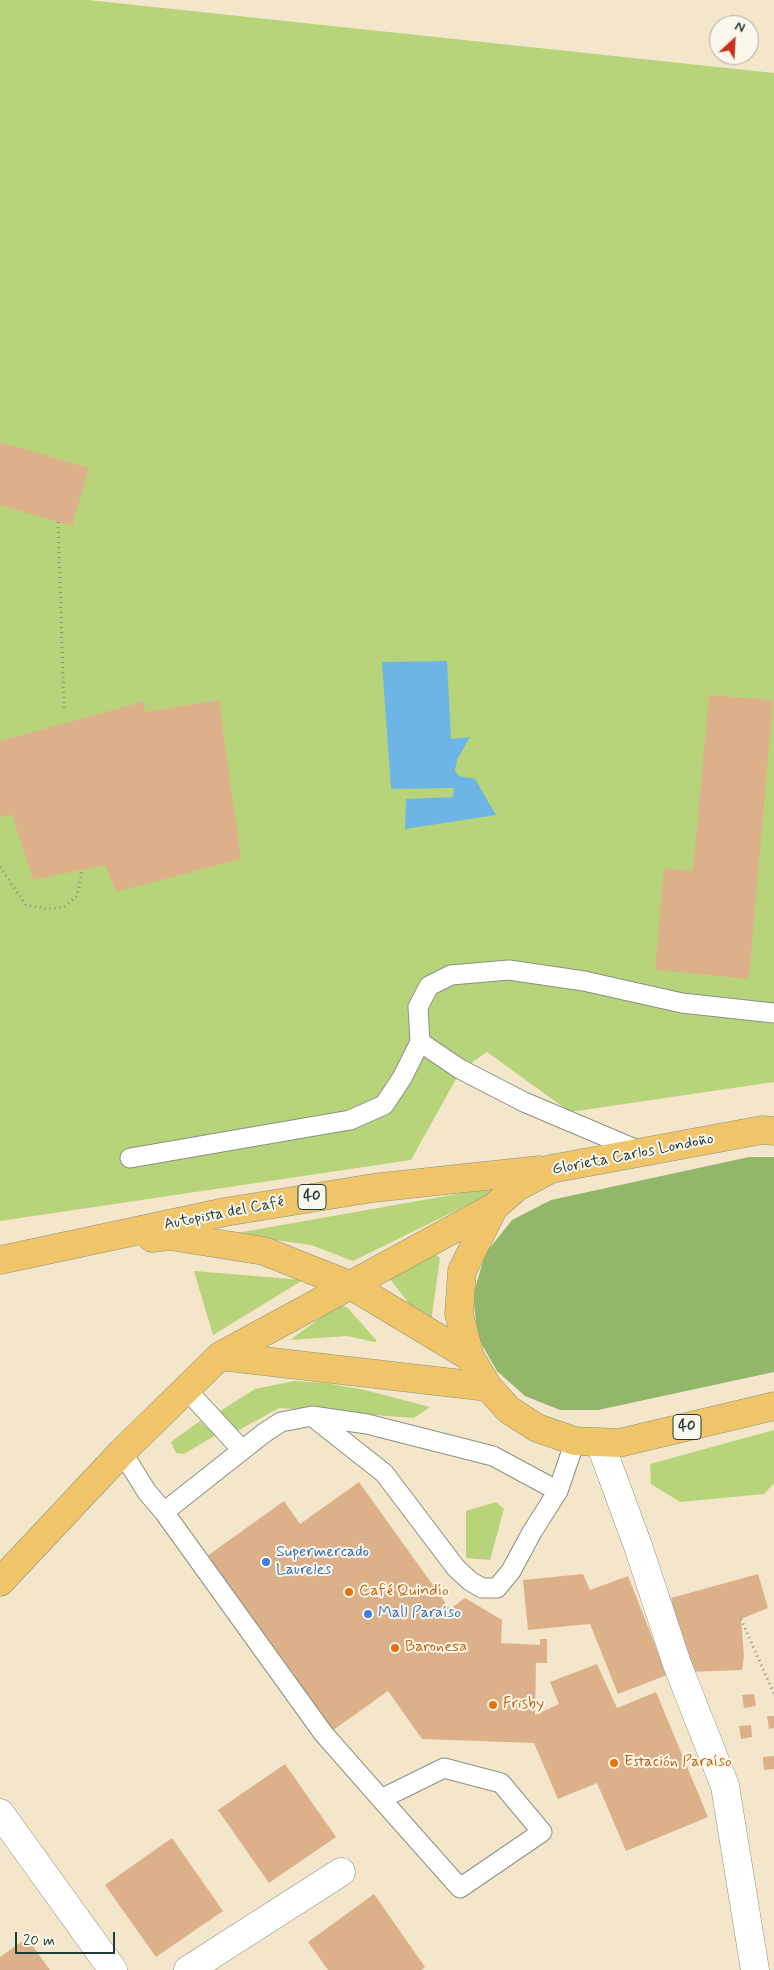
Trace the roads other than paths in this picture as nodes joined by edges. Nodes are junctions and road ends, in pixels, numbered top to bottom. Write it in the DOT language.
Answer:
graph roads {
  1 [pos="774,1014"];
  2 [pos="420,1042"];
  3 [pos="770,1129"];
  4 [pos="643,1152"];
  5 [pos="130,1158"];
  6 [pos="551,1169"];
  7 [pos="494,1208"];
  8 [pos="76,1244"];
  9 [pos="0,1260"];
  10 [pos="352,1286"];
  11 [pos="220,1356"];
  12 [pos="470,1357"];
  13 [pos="488,1387"];
  14 [pos="186,1390"];
  15 [pos="774,1406"];
  16 [pos="312,1416"];
  17 [pos="587,1442"];
  18 [pos="242,1450"];
  19 [pos="122,1452"];
  20 [pos="558,1490"];
  21 [pos="164,1512"];
  22 [pos="0,1582"];
  23 [pos="381,1799"];
  24 [pos="0,1813"];
  25 [pos="340,1872"];
  26 [pos="113,1970"];
  27 [pos="188,1970"];
  28 [pos="755,1970"];
  1 -- 2 [label="lane"];
  2 -- 4 [label="lane"];
  2 -- 5 [label="lane"];
  3 -- 4 [label="main road, Glorieta Carlos Londoño / 40"];
  4 -- 6 [label="main road, Glorieta Carlos Londoño / 40"];
  6 -- 7 [label="main road, Glorieta Carlos Londoño / 40"];
  6 -- 8 [label="main road, Autopista del Café / 40"];
  7 -- 10 [label="main road"];
  7 -- 12 [label="main road, Glorieta Carlos Londoño / 40"];
  8 -- 9 [label="main road, Autopista del Café / 40"];
  8 -- 10 [label="main road, Autopista del Café / 40"];
  10 -- 11 [label="main road"];
  10 -- 12 [label="main road, Autopista del Café / 40"];
  11 -- 13 [label="main road"];
  11 -- 14 [label="main road"];
  12 -- 13 [label="main road, Glorieta Carlos Londoño / 40"];
  13 -- 17 [label="main road, Glorieta Carlos Londoño / 40"];
  14 -- 18 [label="lane"];
  14 -- 19 [label="main road"];
  15 -- 17 [label="main road, Glorieta Carlos Londoño / 40"];
  16 -- 18 [label="lane"];
  16 -- 20 [label="lane"];
  16 -- 20 [label="lane"];
  17 -- 20 [label="lane"];
  17 -- 28 [label="street"];
  18 -- 21 [label="lane"];
  19 -- 21 [label="lane"];
  19 -- 22 [label="main road"];
  21 -- 23 [label="lane"];
  23 -- 23 [label="lane"];
  24 -- 26 [label="street"];
  25 -- 27 [label="street"];
}
